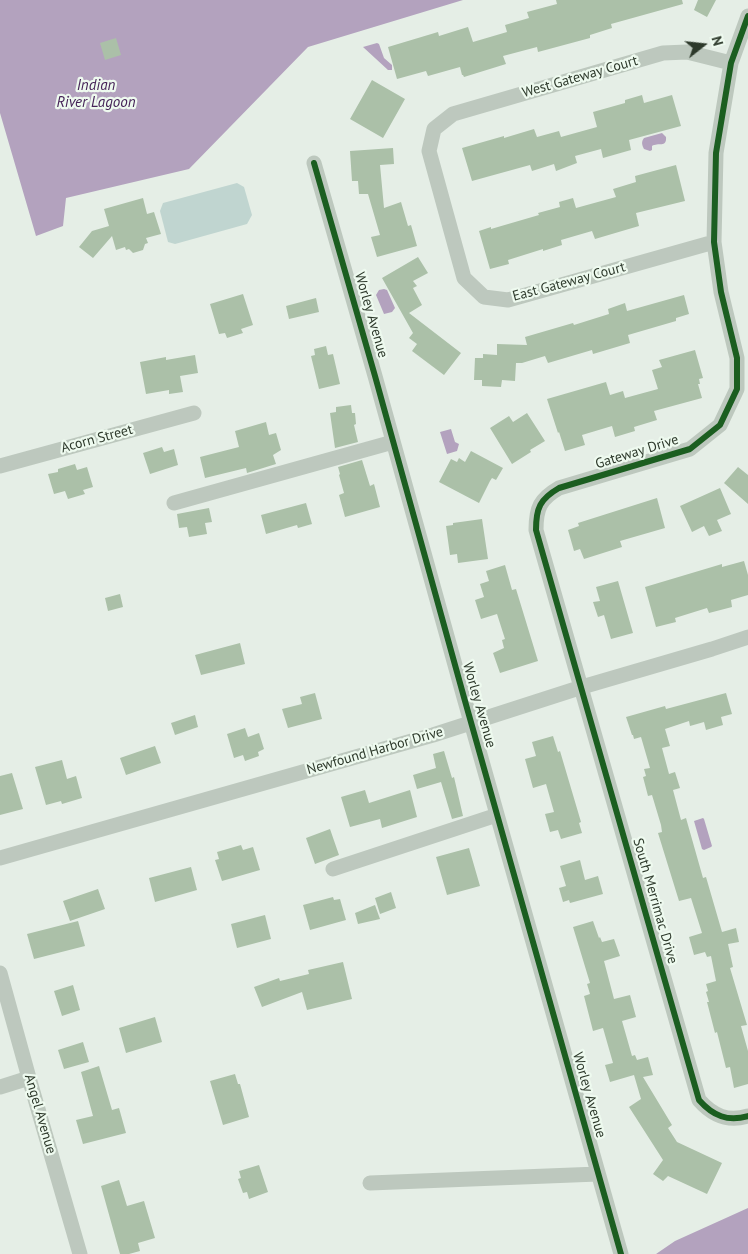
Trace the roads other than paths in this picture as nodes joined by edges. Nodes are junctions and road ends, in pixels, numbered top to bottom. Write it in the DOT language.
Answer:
graph roads {
  1 [pos="748,16"];
  2 [pos="731,63"];
  3 [pos="434,129"];
  4 [pos="314,163"];
  5 [pos="714,242"];
  6 [pos="194,413"];
  7 [pos="393,442"];
  8 [pos="0,466"];
  9 [pos="174,503"];
  10 [pos="748,637"];
  11 [pos="582,687"];
  12 [pos="471,723"];
  13 [pos="497,815"];
  14 [pos="0,858"];
  15 [pos="333,869"];
  16 [pos="0,973"];
  17 [pos="29,1078"];
  18 [pos="0,1087"];
  19 [pos="748,1116"];
  20 [pos="598,1174"];
  21 [pos="370,1183"];
  22 [pos="80,1254"];
  23 [pos="620,1254"];
  1 -- 2 [label="street, Gateway Drive"];
  2 -- 3 [label="street, West Gateway Court"];
  2 -- 5 [label="street, Gateway Drive"];
  3 -- 5 [label="street, East Gateway Court"];
  4 -- 7 [label="street, Worley Avenue"];
  5 -- 11 [label="street, Gateway Drive"];
  6 -- 8 [label="street, Acorn Street"];
  7 -- 9 [label="street"];
  7 -- 12 [label="street, Worley Avenue"];
  10 -- 11 [label="street, Newfound Harbor Drive"];
  11 -- 12 [label="street, Newfound Harbor Drive"];
  11 -- 19 [label="street, South Merrimac Drive"];
  12 -- 13 [label="street, Worley Avenue"];
  12 -- 14 [label="street, Newfound Harbor Drive"];
  13 -- 15 [label="street"];
  13 -- 20 [label="street, Worley Avenue"];
  16 -- 17 [label="street, Angel Avenue"];
  17 -- 18 [label="street"];
  17 -- 22 [label="street, Angel Avenue"];
  20 -- 21 [label="street"];
  20 -- 23 [label="street, Worley Avenue"];
}
